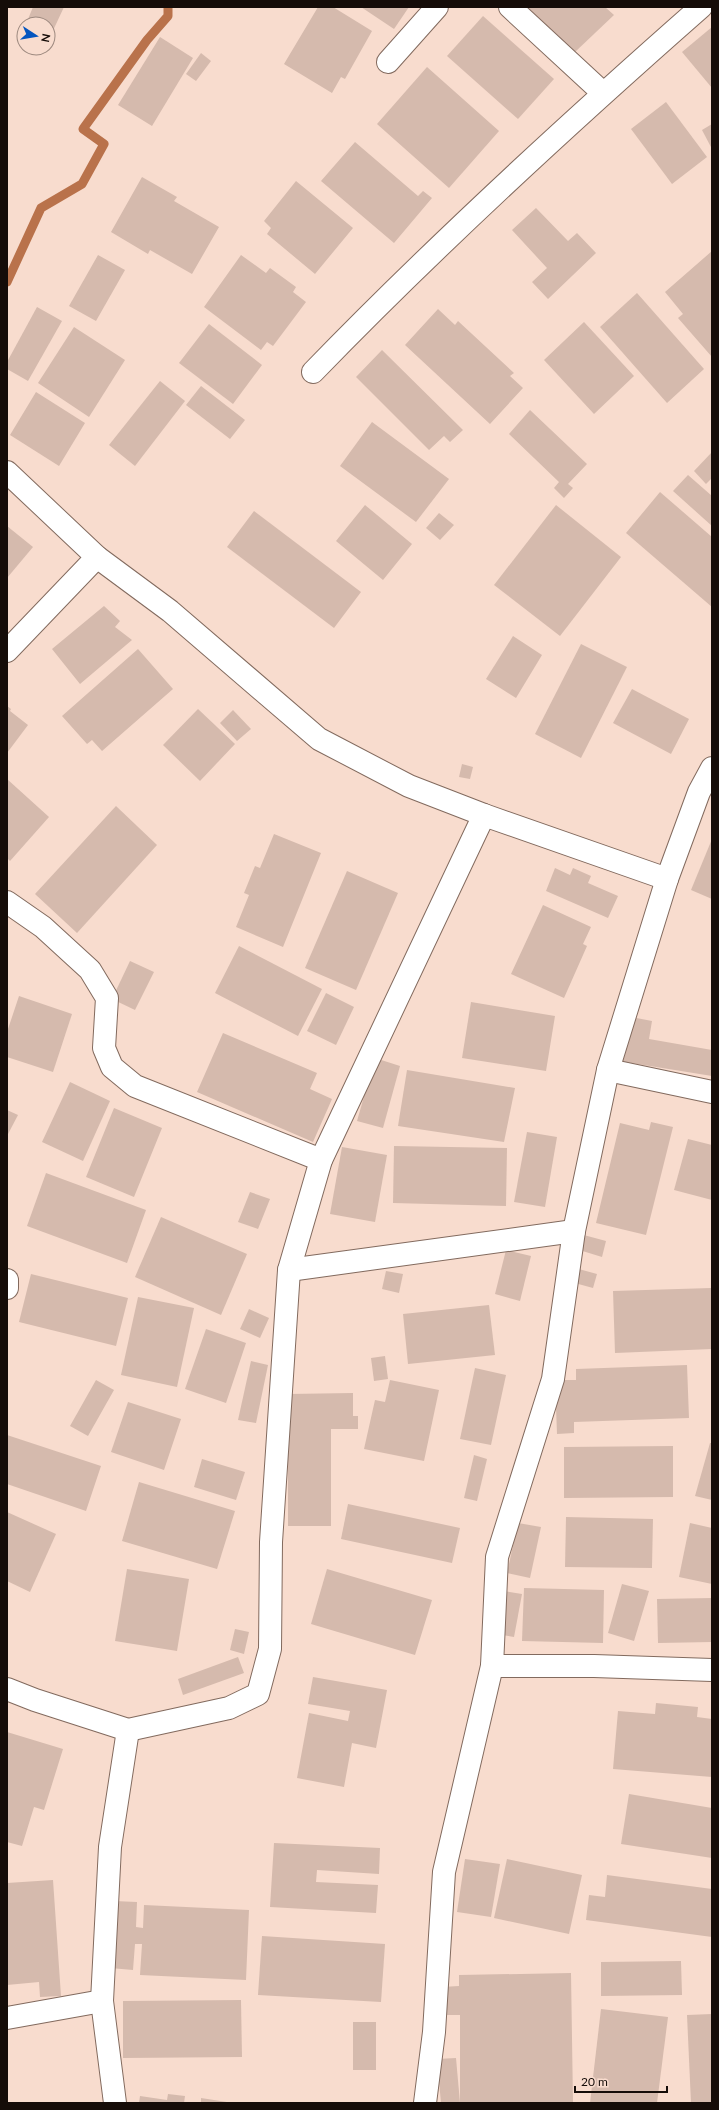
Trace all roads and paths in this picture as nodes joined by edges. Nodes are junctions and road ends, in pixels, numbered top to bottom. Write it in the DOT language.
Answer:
graph roads {
  1 [pos="437,7"];
  2 [pos="510,7"];
  3 [pos="701,7"];
  4 [pos="388,62"];
  5 [pos="603,93"];
  6 [pos="313,372"];
  7 [pos="7,472"];
  8 [pos="97,557"];
  9 [pos="7,651"];
  10 [pos="712,768"];
  11 [pos="484,815"];
  12 [pos="667,879"];
  13 [pos="7,902"];
  14 [pos="608,1070"];
  15 [pos="712,1092"];
  16 [pos="320,1160"];
  17 [pos="574,1231"];
  18 [pos="289,1270"];
  19 [pos="7,1280"];
  20 [pos="7,1288"];
  21 [pos="492,1666"];
  22 [pos="712,1670"];
  23 [pos="7,1689"];
  24 [pos="128,1730"];
  25 [pos="102,2001"];
  26 [pos="7,2018"];
  27 [pos="115,2103"];
  28 [pos="425,2103"];
  1 -- 4 [label="street"];
  2 -- 5 [label="street"];
  3 -- 5 [label="street"];
  5 -- 6 [label="street"];
  7 -- 8 [label="street"];
  8 -- 9 [label="street"];
  8 -- 11 [label="street"];
  10 -- 12 [label="street"];
  11 -- 12 [label="street"];
  11 -- 16 [label="street"];
  12 -- 14 [label="street"];
  13 -- 16 [label="street"];
  14 -- 15 [label="street"];
  14 -- 17 [label="street"];
  16 -- 18 [label="street"];
  17 -- 18 [label="street"];
  17 -- 21 [label="street"];
  18 -- 24 [label="street"];
  19 -- 20 [label="street"];
  21 -- 22 [label="street"];
  21 -- 28 [label="street"];
  23 -- 24 [label="street"];
  24 -- 25 [label="street"];
  25 -- 26 [label="street"];
  25 -- 27 [label="street"];
}
